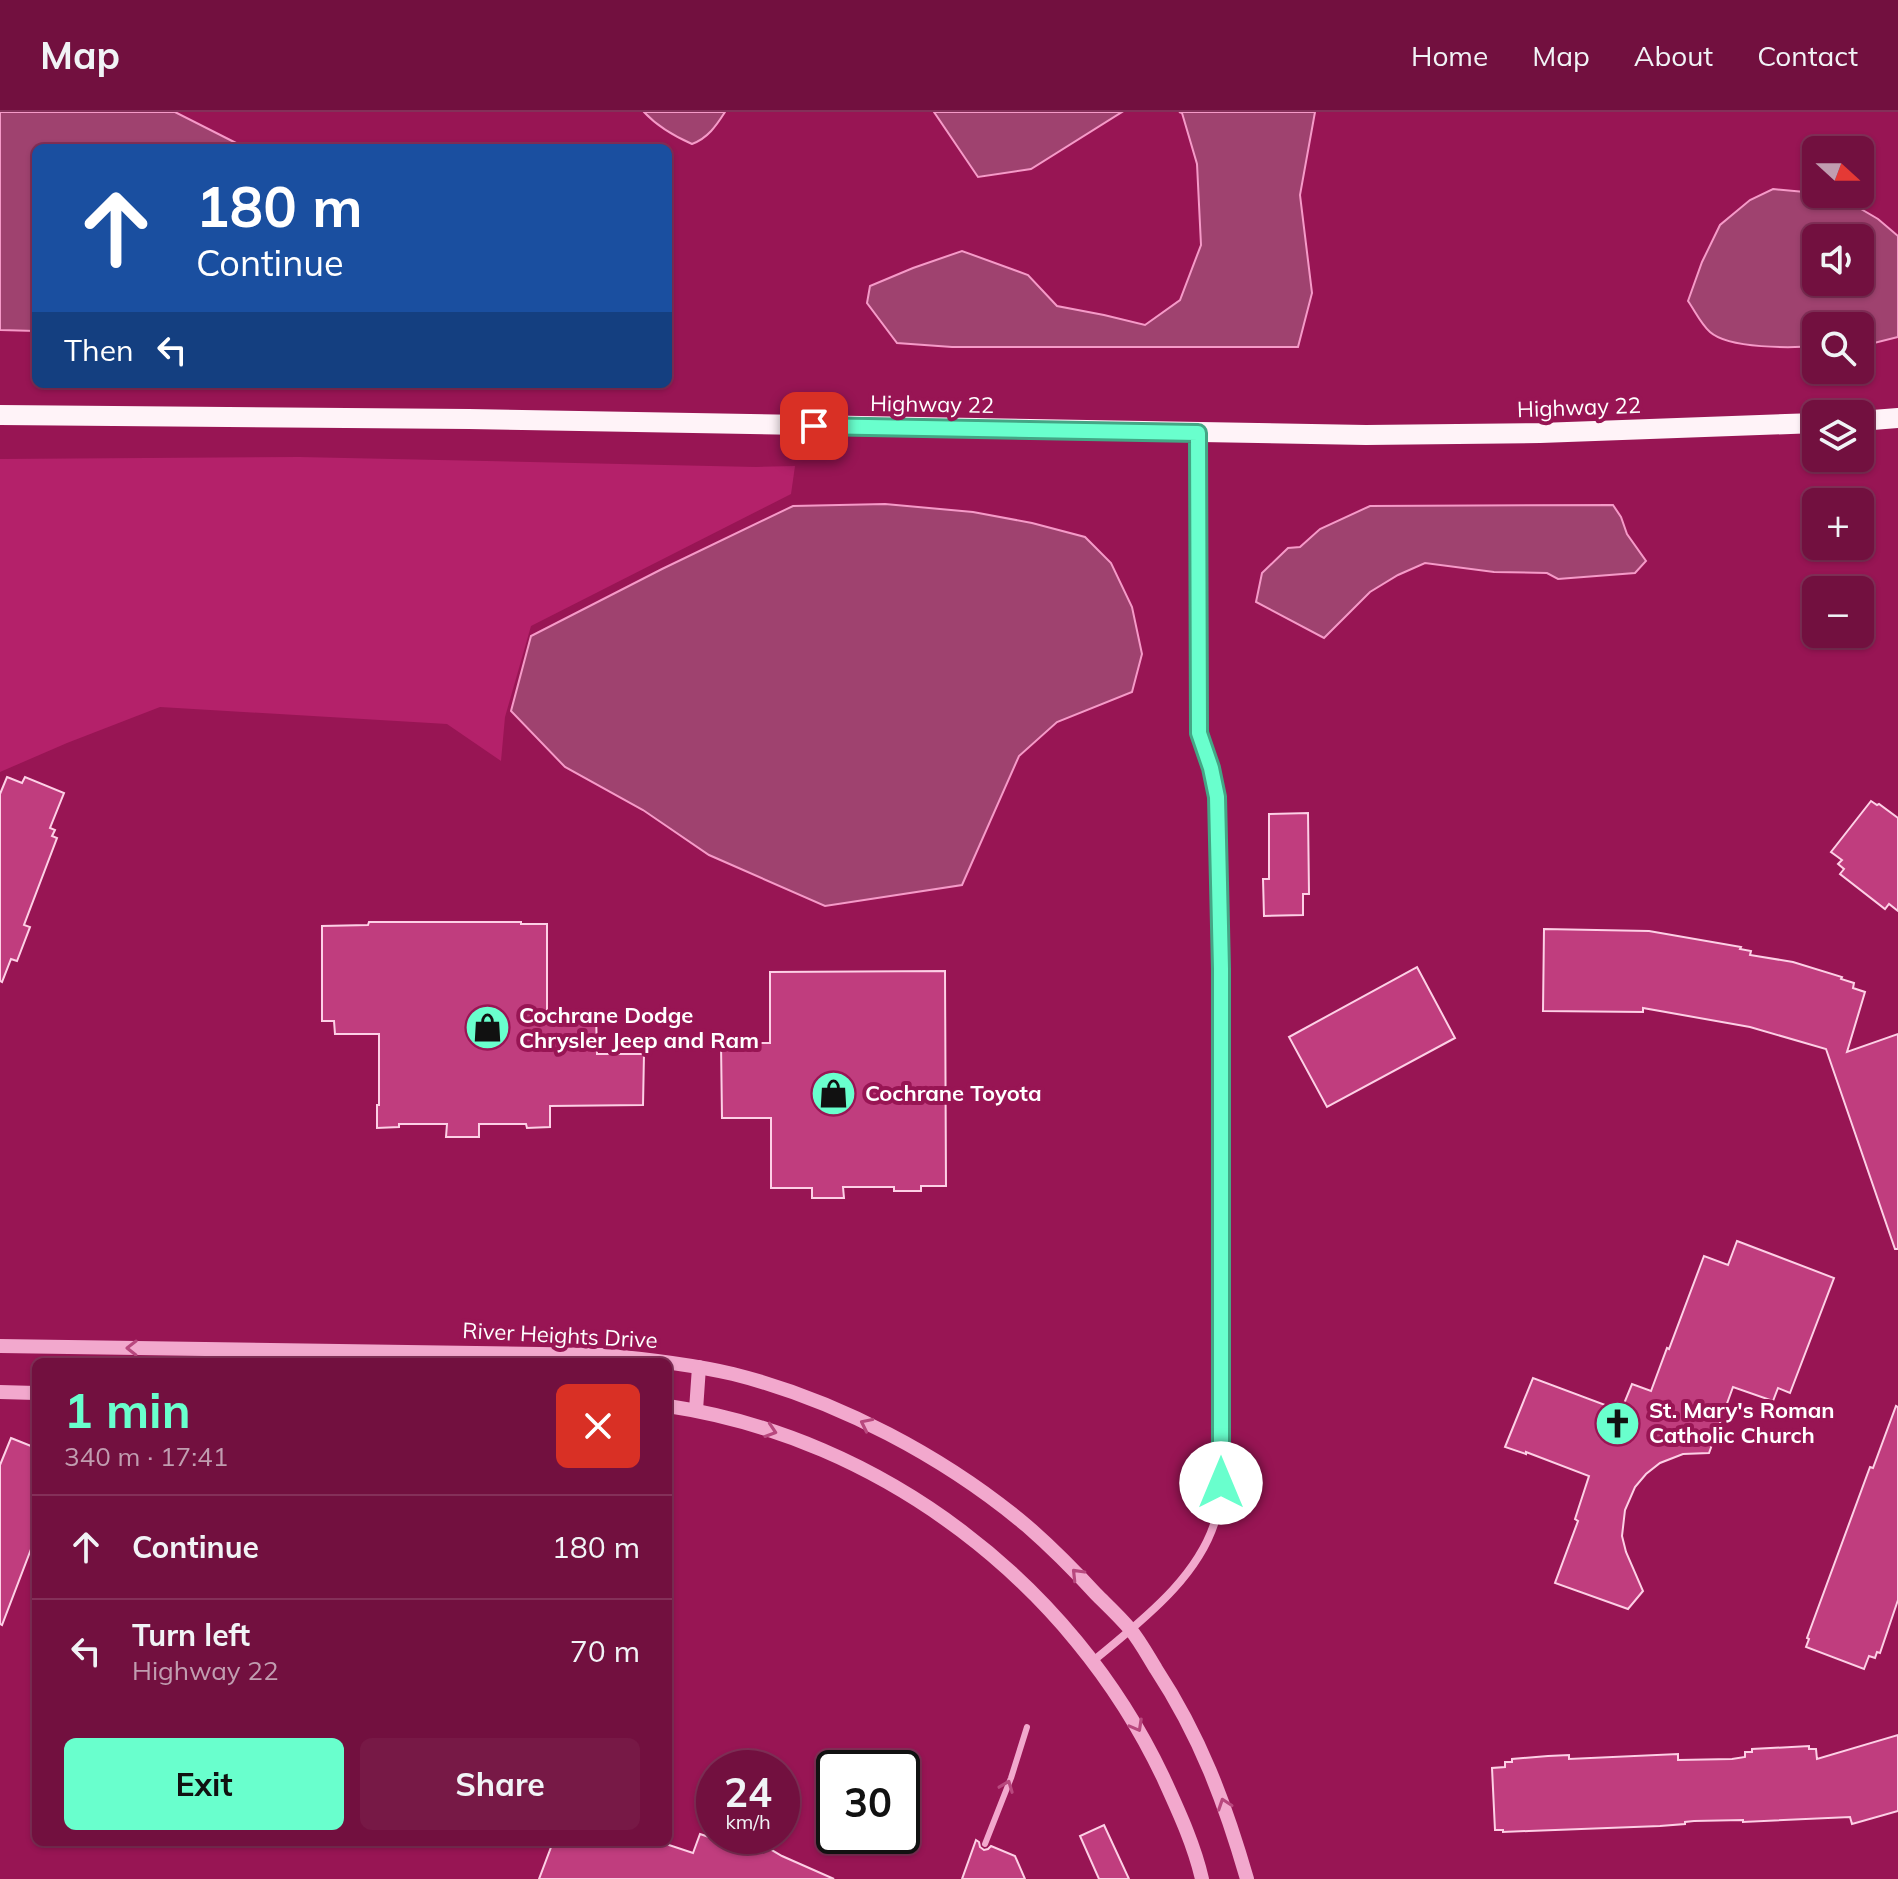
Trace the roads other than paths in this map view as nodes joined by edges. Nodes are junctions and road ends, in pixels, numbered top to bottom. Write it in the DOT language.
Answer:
graph roads {
  1 [pos="0,415"];
  2 [pos="1898,418"];
  3 [pos="1874,420"];
  4 [pos="1802,423"];
  5 [pos="1198,433"];
  6 [pos="1199,733"];
  7 [pos="0,1346"];
  8 [pos="266,1356"];
  9 [pos="626,1358"];
  10 [pos="672,1364"];
  11 [pos="699,1367"];
  12 [pos="0,1392"];
  13 [pos="32,1393"];
  14 [pos="672,1407"];
  15 [pos="696,1410"];
  16 [pos="1131,1630"];
  17 [pos="1093,1661"];
  18 [pos="1027,1727"];
  19 [pos="985,1844"];
  20 [pos="1202,1879"];
  21 [pos="1247,1879"];
  1 -- 5 [label="main road, Highway 22"];
  2 -- 3 [label="main road"];
  4 -- 5 [label="main road, Highway 22"];
  5 -- 6 [label="lane"];
  6 -- 16 [label="street"];
  8 -- 7 [label="street, River Heights Drive, one-way"];
  8 -- 9 [label="street, River Heights Drive"];
  10 -- 11 [label="street, River Heights Drive"];
  11 -- 15 [label="street"];
  16 -- 11 [label="street, River Heights Drive, one-way"];
  12 -- 13 [label="street"];
  14 -- 15 [label="street"];
  15 -- 17 [label="street, one-way"];
  16 -- 17 [label="street"];
  21 -- 16 [label="street, River Heights Drive, one-way"];
  17 -- 20 [label="street, one-way"];
  19 -- 18 [label="lane, one-way"];
}
